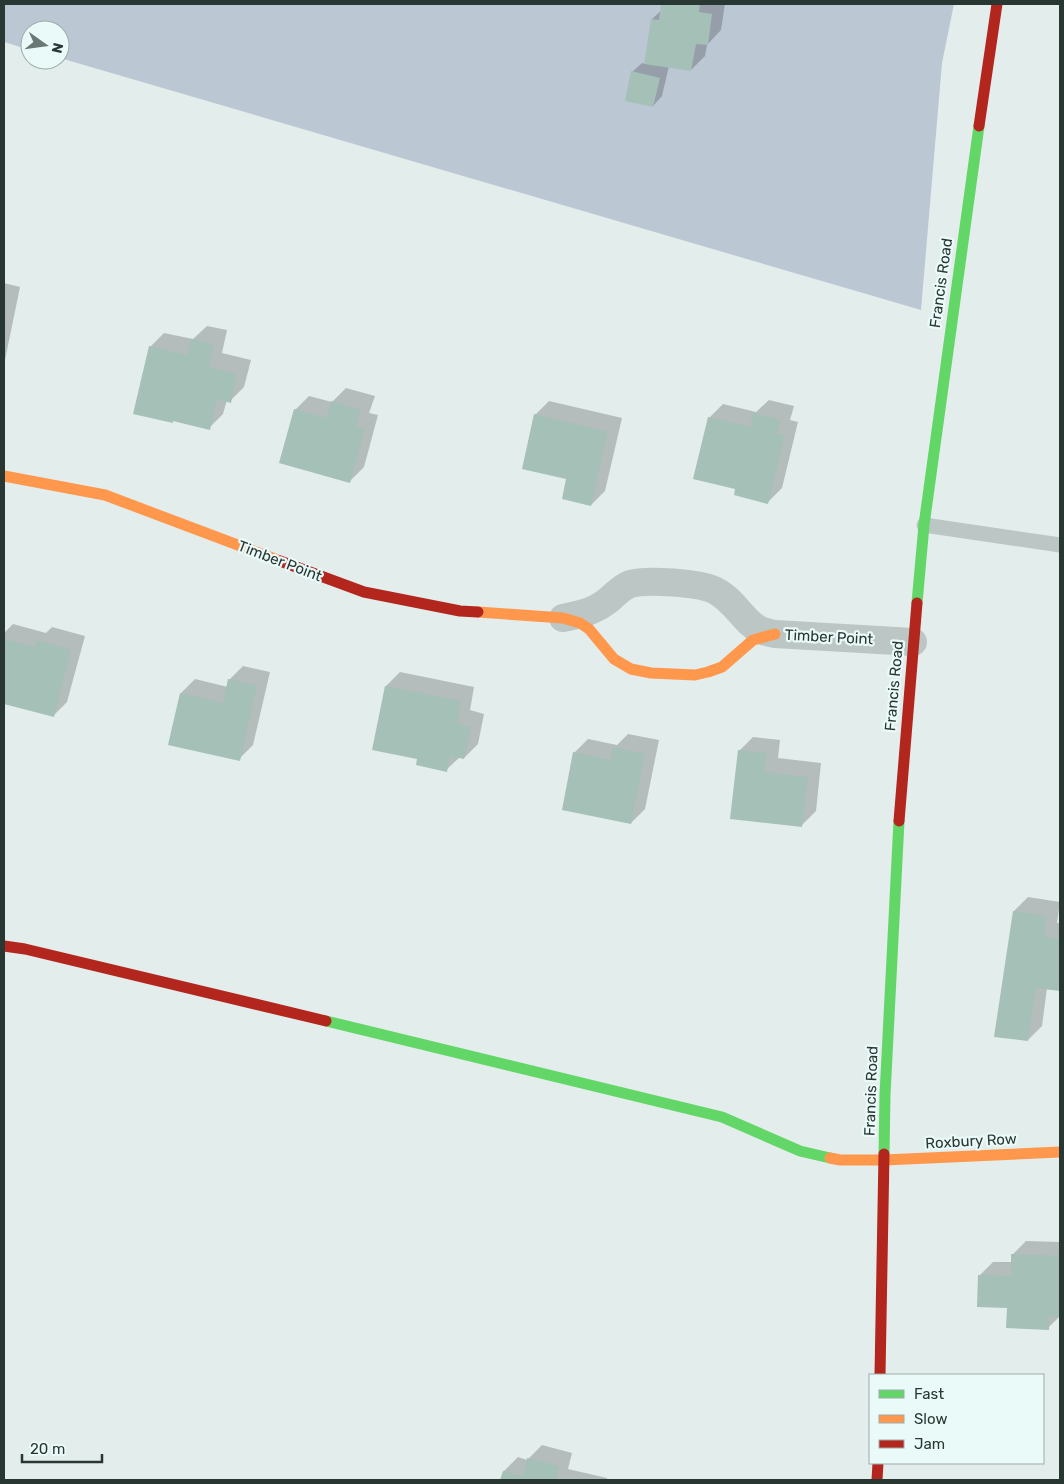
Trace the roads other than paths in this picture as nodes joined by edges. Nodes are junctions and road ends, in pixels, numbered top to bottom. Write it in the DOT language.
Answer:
graph roads {
  1 [pos="997,4"];
  2 [pos="4,476"];
  3 [pos="924,525"];
  4 [pos="1060,545"];
  5 [pos="563,618"];
  6 [pos="775,634"];
  7 [pos="913,642"];
  8 [pos="4,946"];
  9 [pos="1060,1152"];
  10 [pos="884,1160"];
  11 [pos="880,1374"];
  12 [pos="878,1464"];
  13 [pos="877,1480"];
  1 -- 3 [label="street, Francis Road"];
  2 -- 5 [label="street, Timber Point"];
  3 -- 4 [label="lane"];
  3 -- 7 [label="street, Francis Road"];
  5 -- 6 [label="street, Timber Point"];
  5 -- 6 [label="street, Timber Point"];
  6 -- 7 [label="street, Timber Point"];
  7 -- 10 [label="street, Francis Road"];
  8 -- 10 [label="street, Roxbury Row"];
  9 -- 10 [label="street, Roxbury Row"];
  10 -- 11 [label="street, Francis Road"];
  12 -- 13 [label="street"];
}
